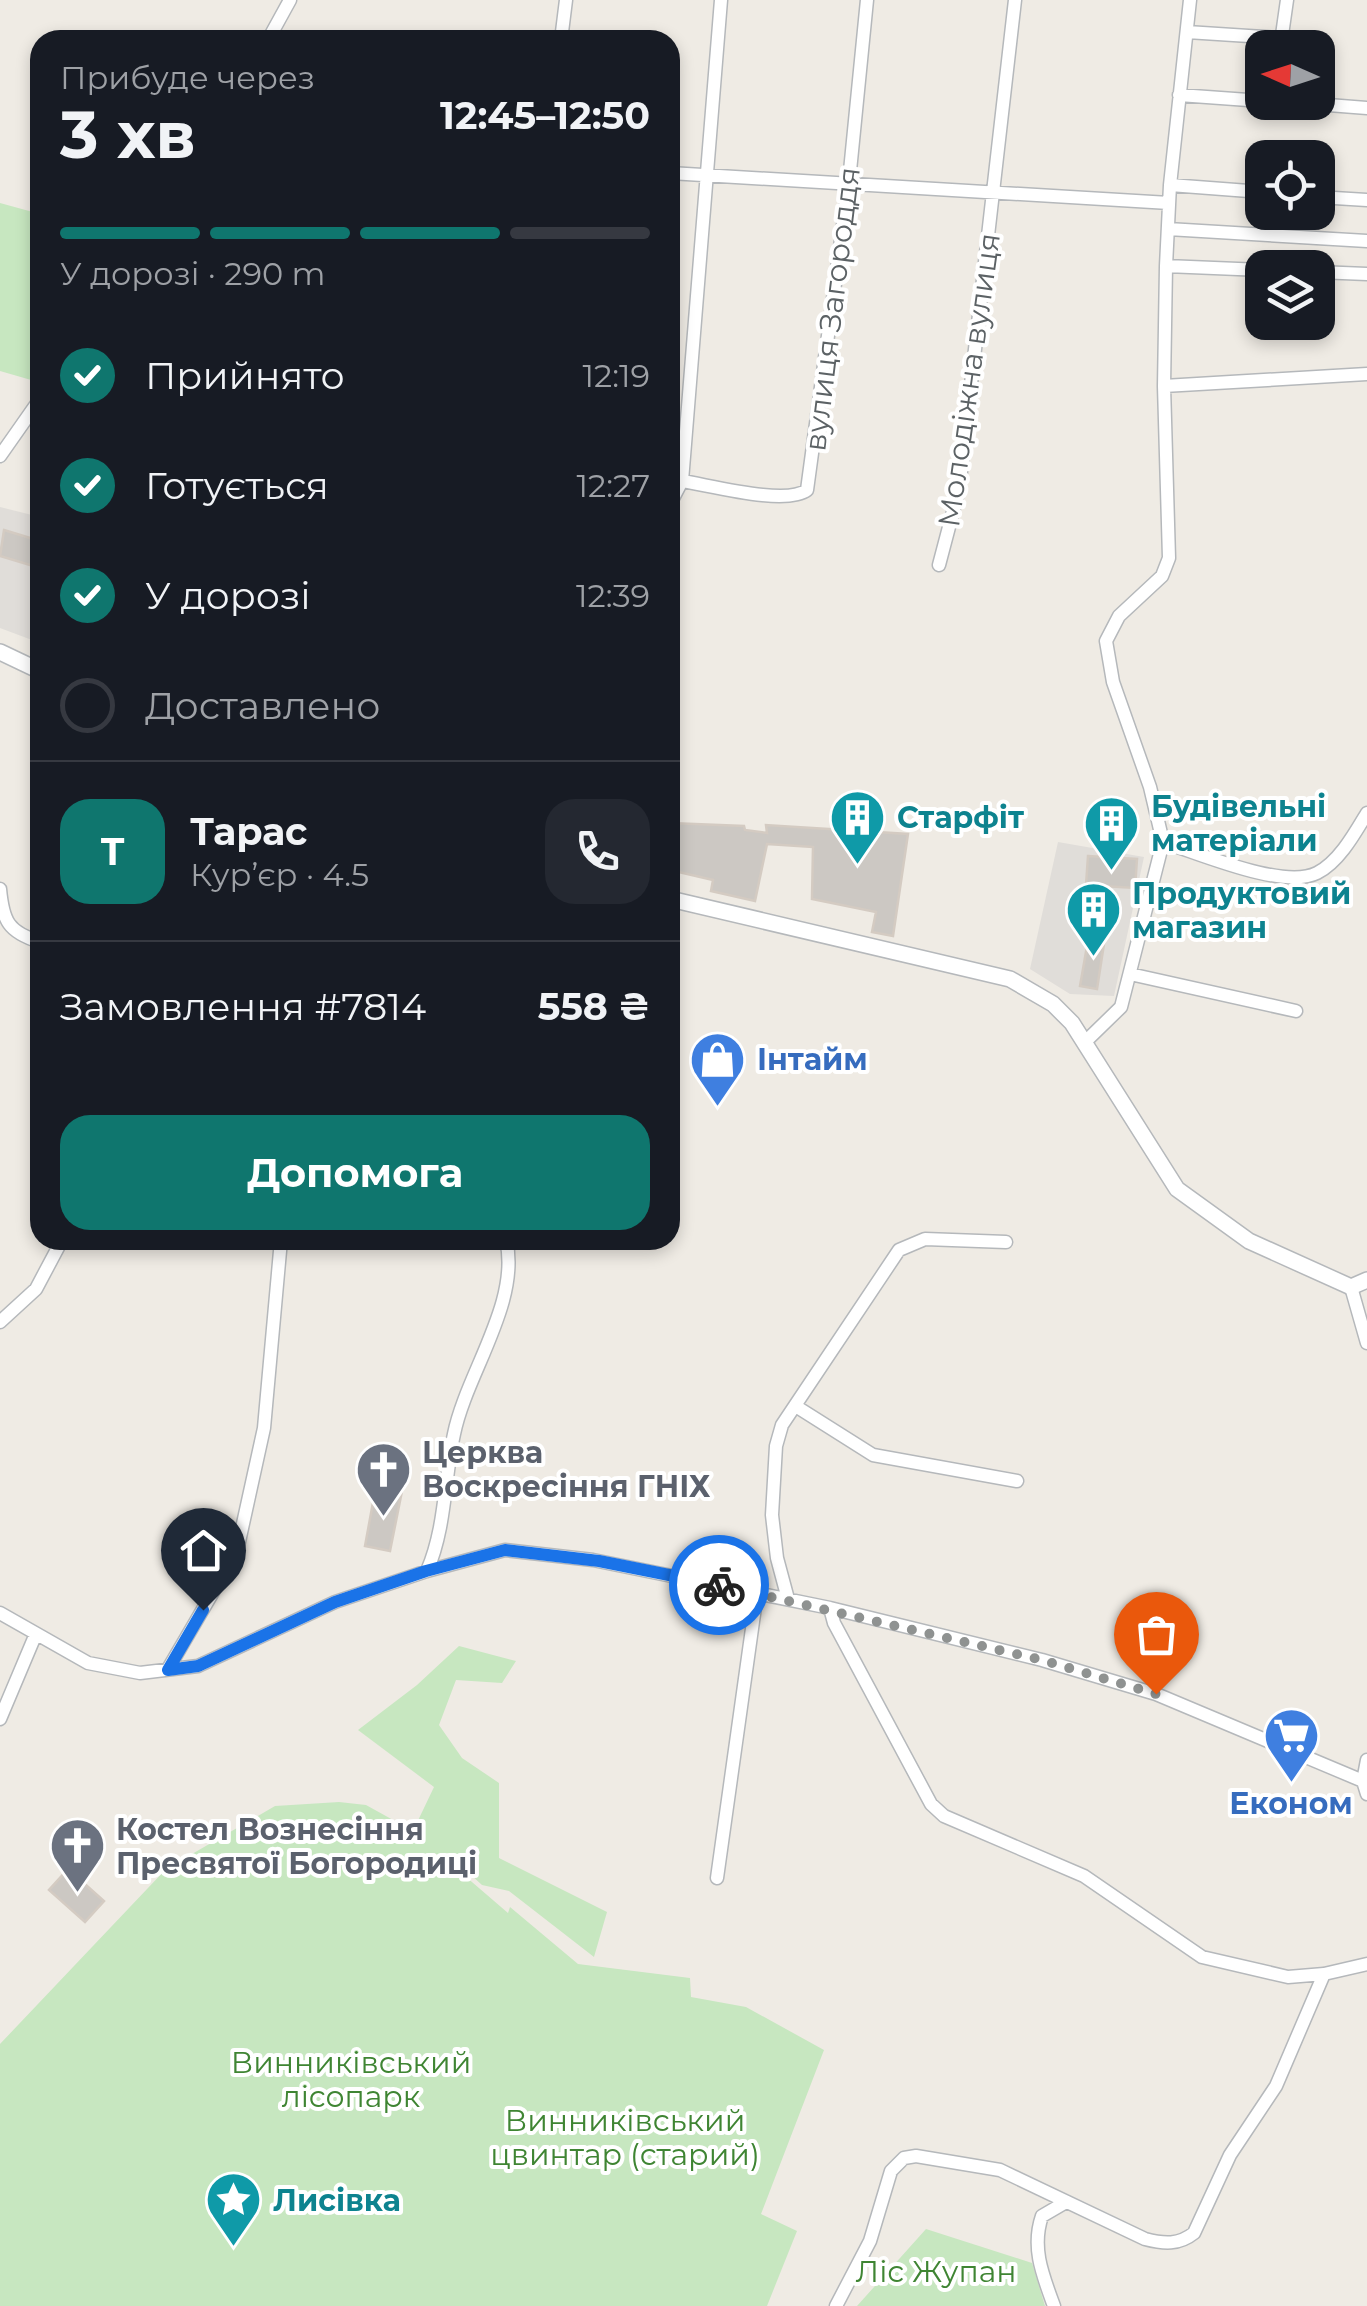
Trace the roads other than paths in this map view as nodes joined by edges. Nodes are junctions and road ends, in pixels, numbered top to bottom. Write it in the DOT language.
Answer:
graph roads {
  1 [pos="290,0"];
  2 [pos="566,0"];
  3 [pos="720,0"];
  4 [pos="867,0"];
  5 [pos="1015,0"];
  6 [pos="1190,0"];
  7 [pos="1286,0"];
  8 [pos="274,30"];
  9 [pos="562,30"];
  10 [pos="1187,32"];
  11 [pos="1179,95"];
  12 [pos="1245,100"];
  13 [pos="1335,106"];
  14 [pos="1367,108"];
  15 [pos="706,172"];
  16 [pos="680,173"];
  17 [pos="848,181"];
  18 [pos="1170,185"];
  19 [pos="1245,191"];
  20 [pos="996,194"];
  21 [pos="1335,197"];
  22 [pos="1367,200"];
  23 [pos="1169,203"];
  24 [pos="1168,229"];
  25 [pos="1367,241"];
  26 [pos="1166,266"];
  27 [pos="1245,269"];
  28 [pos="1335,273"];
  29 [pos="1367,274"];
  30 [pos="1367,374"];
  31 [pos="1164,386"];
  32 [pos="30,412"];
  33 [pos="0,456"];
  34 [pos="682,481"];
  35 [pos="680,485"];
  36 [pos="940,565"];
  37 [pos="1,656"];
  38 [pos="30,666"];
  39 [pos="1367,812"];
  40 [pos="1163,842"];
  41 [pos="0,889"];
  42 [pos="680,901"];
  43 [pos="30,938"];
  44 [pos="1130,974"];
  45 [pos="1296,1011"];
  46 [pos="1084,1043"];
  47 [pos="1006,1242"];
  48 [pos="57,1250"];
  49 [pos="280,1250"];
  50 [pos="506,1250"];
  51 [pos="1367,1280"];
  52 [pos="1351,1287"];
  53 [pos="0,1322"];
  54 [pos="1367,1344"];
  55 [pos="796,1406"];
  56 [pos="1016,1481"];
  57 [pos="426,1571"];
  58 [pos="756,1593"];
  59 [pos="788,1600"];
  60 [pos="830,1608"];
  61 [pos="0,1613"];
  62 [pos="35,1636"];
  63 [pos="168,1670"];
  64 [pos="0,1718"];
  65 [pos="1367,1760"];
  66 [pos="1365,1788"];
  67 [pos="717,1878"];
  68 [pos="1367,1964"];
  69 [pos="1324,1974"];
  70 [pos="1066,2202"];
  71 [pos="836,2306"];
  72 [pos="1054,2306"];
  1 -- 8 [label="street"];
  2 -- 9 [label="street"];
  3 -- 15 [label="street"];
  4 -- 17 [label="street, вулиця Загороддя"];
  5 -- 20 [label="street, Молодіжна вулиця"];
  6 -- 10 [label="street"];
  7 -- 10 [label="street"];
  10 -- 11 [label="street"];
  11 -- 12 [label="street"];
  11 -- 18 [label="street"];
  13 -- 14 [label="street"];
  15 -- 16 [label="street"];
  15 -- 17 [label="street"];
  15 -- 34 [label="street"];
  17 -- 20 [label="street"];
  17 -- 34 [label="street, вулиця Загороддя"];
  18 -- 19 [label="street"];
  18 -- 23 [label="street"];
  20 -- 23 [label="street"];
  20 -- 36 [label="street, Молодіжна вулиця"];
  21 -- 22 [label="street"];
  23 -- 24 [label="street"];
  24 -- 25 [label="street"];
  24 -- 26 [label="street"];
  26 -- 27 [label="street"];
  26 -- 31 [label="street"];
  28 -- 29 [label="street"];
  30 -- 31 [label="street"];
  31 -- 40 [label="street"];
  32 -- 33 [label="street"];
  34 -- 35 [label="street"];
  37 -- 38 [label="street"];
  39 -- 40 [label="street"];
  40 -- 44 [label="street"];
  41 -- 43 [label="street"];
  42 -- 46 [label="street"];
  44 -- 45 [label="street"];
  44 -- 46 [label="street"];
  46 -- 52 [label="street"];
  47 -- 55 [label="street"];
  48 -- 53 [label="street"];
  49 -- 63 [label="street"];
  50 -- 57 [label="street"];
  51 -- 52 [label="street"];
  52 -- 54 [label="street"];
  55 -- 56 [label="street"];
  55 -- 59 [label="street"];
  57 -- 58 [label="street"];
  57 -- 63 [label="street"];
  58 -- 59 [label="street"];
  58 -- 67 [label="street"];
  59 -- 60 [label="street"];
  60 -- 66 [label="street"];
  60 -- 69 [label="street"];
  61 -- 62 [label="street"];
  62 -- 63 [label="street"];
  62 -- 64 [label="street"];
  65 -- 66 [label="street"];
  68 -- 69 [label="street"];
  69 -- 70 [label="street"];
  70 -- 71 [label="street"];
  70 -- 72 [label="street"];
}
